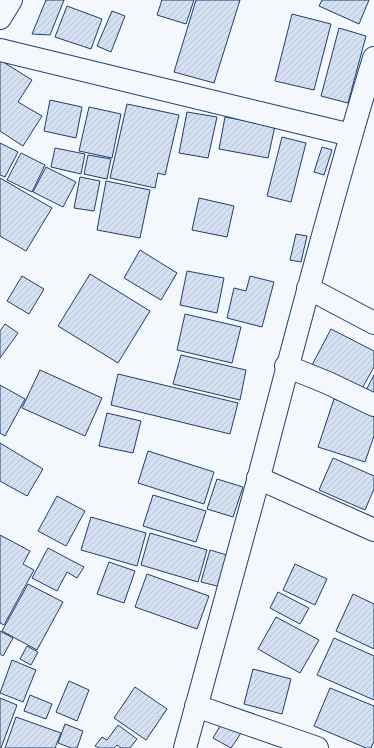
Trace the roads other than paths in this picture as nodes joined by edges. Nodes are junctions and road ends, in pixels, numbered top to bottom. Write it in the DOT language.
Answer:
graph roads {
  1 [pos="11,0"];
  2 [pos="0,18"];
  3 [pos="0,50"];
  4 [pos="374,58"];
  5 [pos="350,135"];
  6 [pos="308,288"];
  7 [pos="374,322"];
  8 [pos="286,366"];
  9 [pos="374,405"];
  10 [pos="258,478"];
  11 [pos="374,530"];
  12 [pos="196,706"];
  13 [pos="185,748"];
  14 [pos="317,748"];
  1 -- 2 [label="street"];
  3 -- 5 [label="street"];
  4 -- 5 [label="street"];
  5 -- 6 [label="street"];
  6 -- 7 [label="street"];
  6 -- 8 [label="street"];
  8 -- 9 [label="street"];
  8 -- 10 [label="street"];
  10 -- 11 [label="street"];
  10 -- 12 [label="street"];
  12 -- 13 [label="street"];
  12 -- 14 [label="street"];
}
